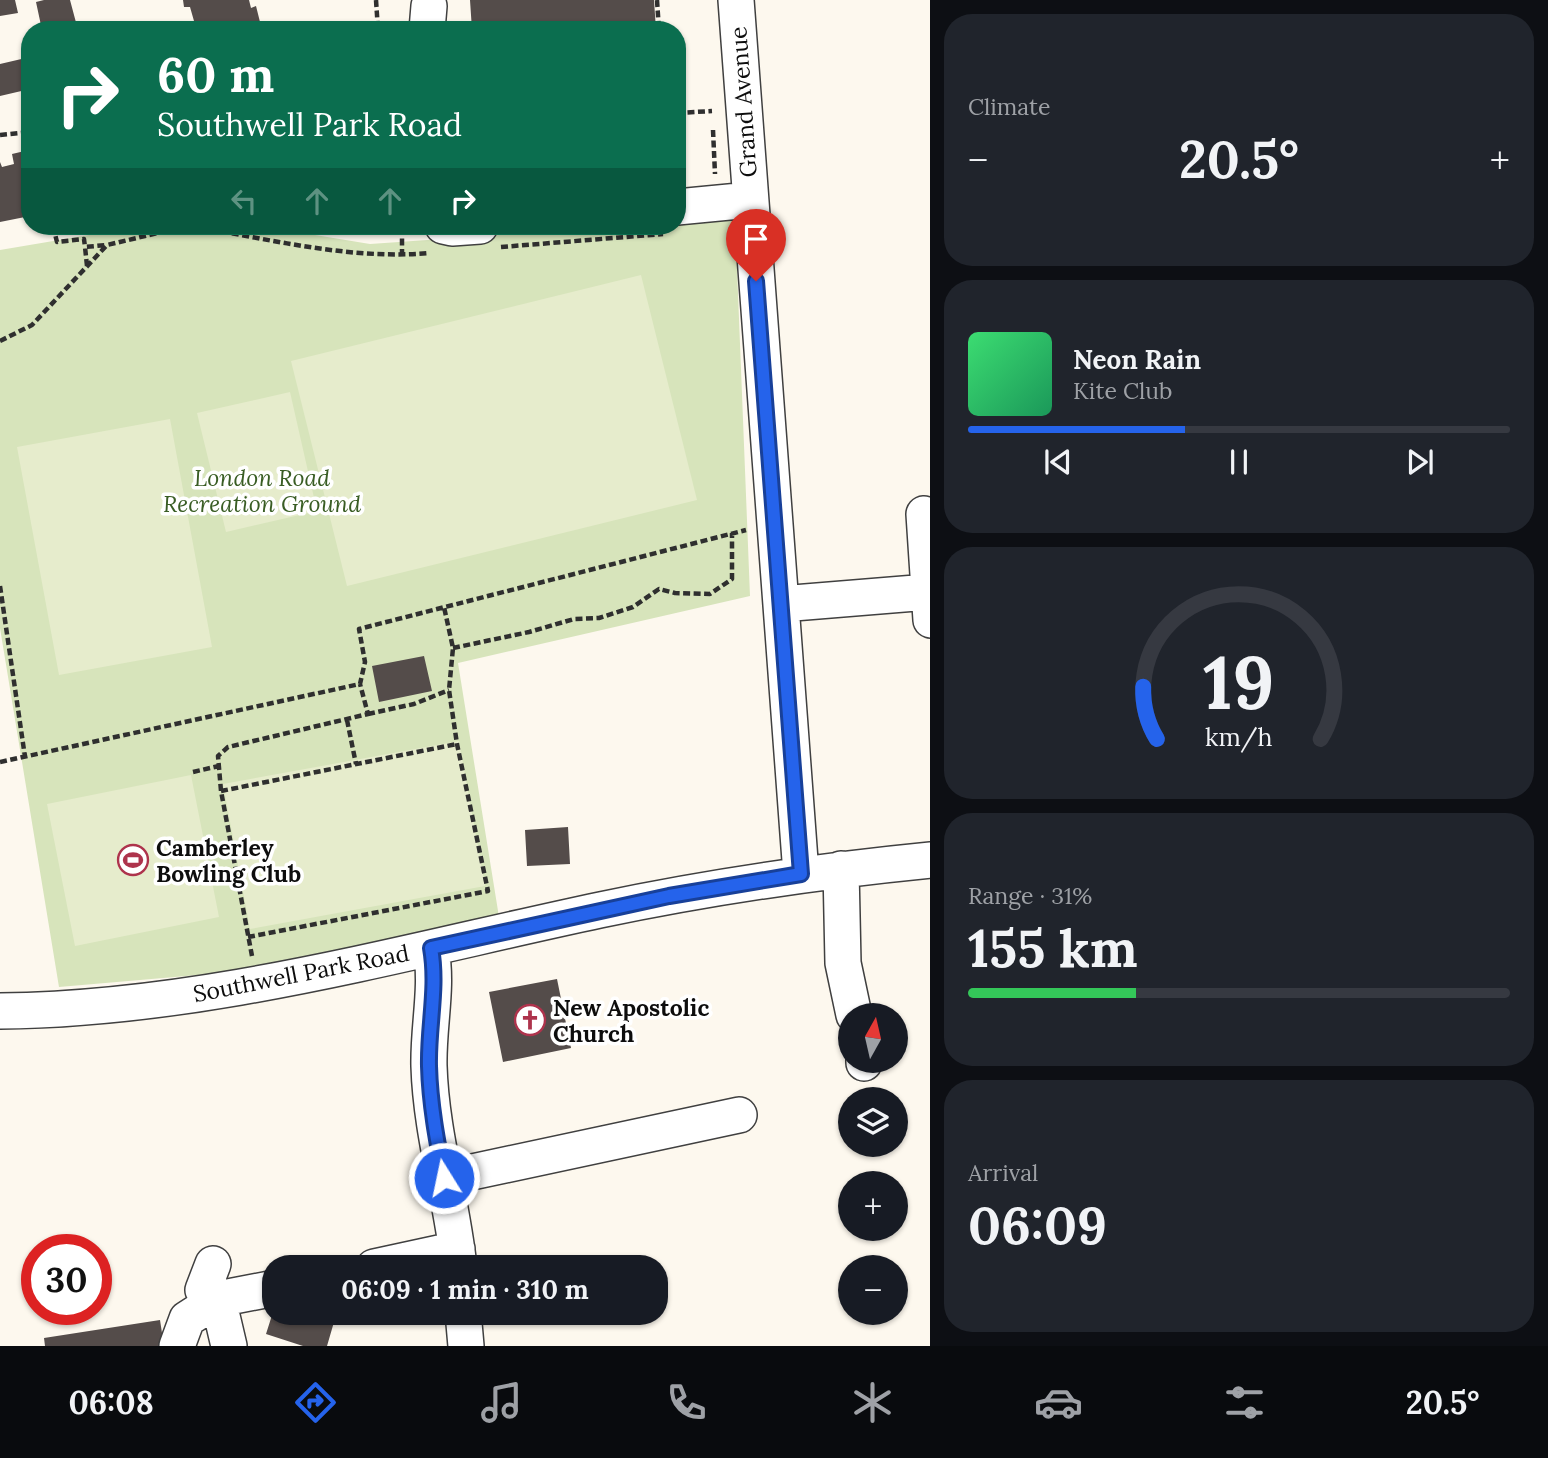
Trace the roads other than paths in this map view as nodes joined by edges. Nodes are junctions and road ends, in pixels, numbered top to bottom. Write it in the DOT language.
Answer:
graph roads {
  1 [pos="736,0"];
  2 [pos="750,200"];
  3 [pos="686,217"];
  4 [pos="925,514"];
  5 [pos="781,604"];
  6 [pos="929,606"];
  7 [pos="930,860"];
  8 [pos="841,869"];
  9 [pos="801,874"];
  10 [pos="431,948"];
  11 [pos="851,1003"];
  12 [pos="0,1011"];
  13 [pos="739,1115"];
  14 [pos="444,1178"];
  15 [pos="457,1255"];
  16 [pos="214,1264"];
  17 [pos="262,1291"];
  18 [pos="218,1299"];
  19 [pos="464,1325"];
  20 [pos="177,1346"];
  21 [pos="229,1346"];
  22 [pos="466,1346"];
  1 -- 2 [label="street, Grand Avenue"];
  2 -- 3 [label="street"];
  2 -- 5 [label="street, Grand Avenue"];
  4 -- 6 [label="street"];
  5 -- 6 [label="street"];
  5 -- 9 [label="street, Grand Avenue"];
  7 -- 8 [label="street, Southwell Park Road"];
  8 -- 9 [label="street, Southwell Park Road"];
  8 -- 11 [label="street"];
  9 -- 10 [label="street, Southwell Park Road"];
  10 -- 12 [label="street, Southwell Park Road"];
  10 -- 14 [label="street"];
  13 -- 14 [label="street"];
  14 -- 15 [label="street"];
  16 -- 18 [label="street"];
  17 -- 18 [label="street"];
  18 -- 20 [label="street"];
  18 -- 21 [label="street"];
  19 -- 22 [label="street"];
}
